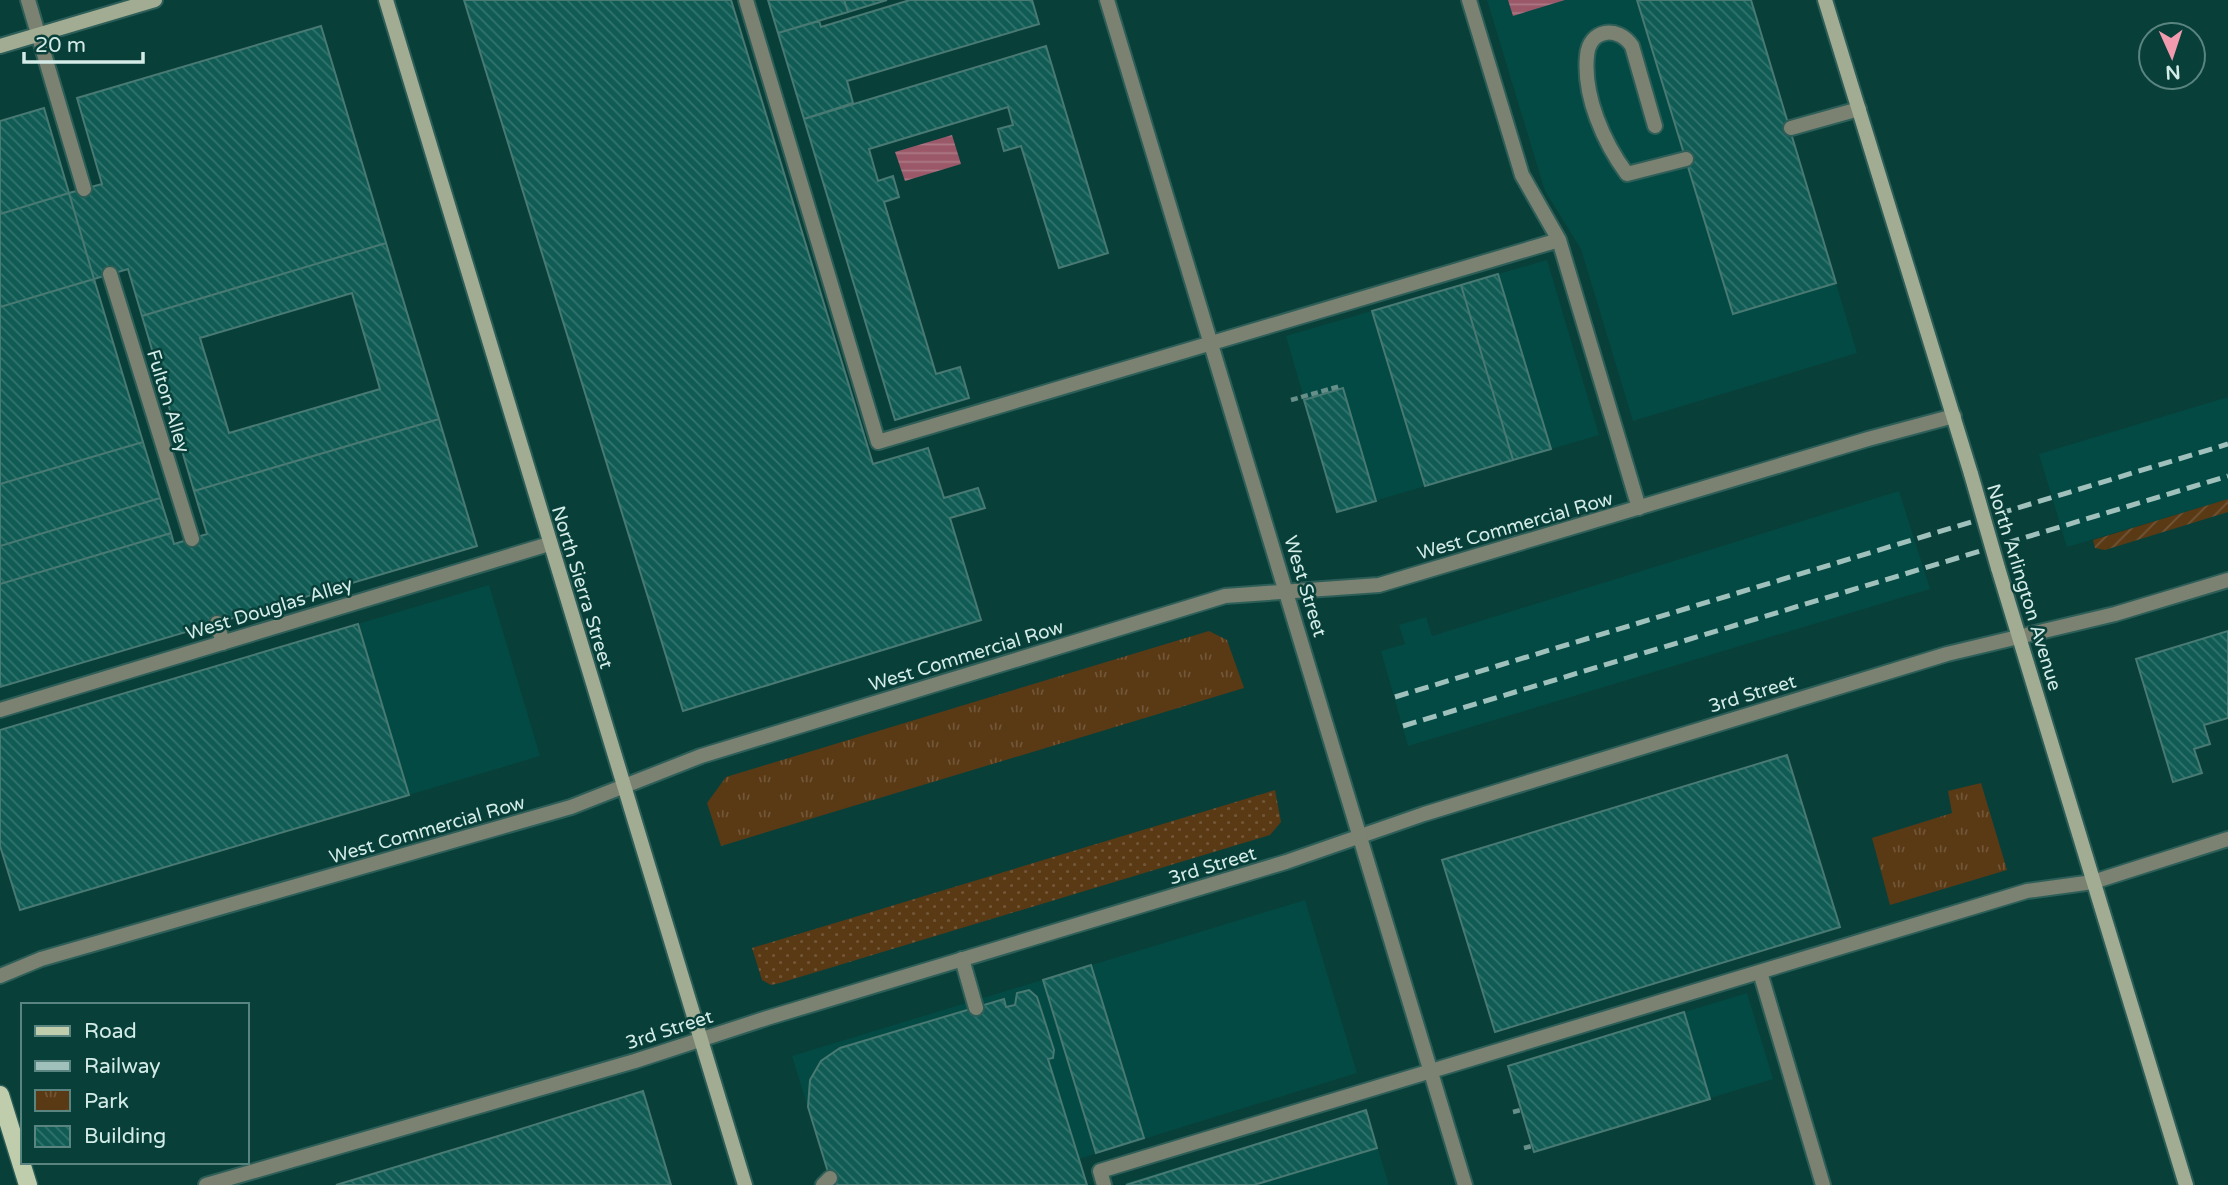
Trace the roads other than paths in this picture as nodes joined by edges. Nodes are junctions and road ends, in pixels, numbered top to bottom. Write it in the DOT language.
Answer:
graph roads {
  1 [pos="28,0"];
  2 [pos="155,0"];
  3 [pos="386,0"];
  4 [pos="746,0"];
  5 [pos="1107,0"];
  6 [pos="1469,0"];
  7 [pos="1825,0"];
  8 [pos="38,35"];
  9 [pos="0,46"];
  10 [pos="1859,109"];
  11 [pos="1655,126"];
  12 [pos="1791,128"];
  13 [pos="1686,159"];
  14 [pos="84,189"];
  15 [pos="1559,240"];
  16 [pos="110,274"];
  17 [pos="1212,344"];
  18 [pos="1954,416"];
  19 [pos="1639,508"];
  20 [pos="192,539"];
  21 [pos="549,544"];
  22 [pos="2228,580"];
  23 [pos="1287,591"];
  24 [pos="217,623"];
  25 [pos="2020,635"];
  26 [pos="223,643"];
  27 [pos="0,710"];
  28 [pos="625,784"];
  29 [pos="1360,835"];
  30 [pos="2228,839"];
  31 [pos="2093,882"];
  32 [pos="962,959"];
  33 [pos="1760,972"];
  34 [pos="0,976"];
  35 [pos="975,1008"];
  36 [pos="701,1038"];
  37 [pos="1431,1072"];
  38 [pos="0,1095"];
  39 [pos="21,1162"];
  40 [pos="21,1164"];
  41 [pos="28,1185"];
  42 [pos="206,1185"];
  43 [pos="745,1185"];
  44 [pos="1104,1185"];
  45 [pos="1465,1185"];
  46 [pos="1823,1185"];
  47 [pos="2186,1185"];
  1 -- 8 [label="street"];
  2 -- 8 [label="main road"];
  3 -- 21 [label="main road, North Sierra Street"];
  4 -- 17 [label="street"];
  5 -- 17 [label="street, West Street"];
  6 -- 15 [label="street"];
  7 -- 10 [label="main road, North Arlington Avenue"];
  8 -- 9 [label="main road"];
  8 -- 14 [label="street"];
  10 -- 12 [label="street"];
  10 -- 18 [label="main road, North Arlington Avenue"];
  11 -- 13 [label="street"];
  15 -- 17 [label="street"];
  15 -- 19 [label="street"];
  16 -- 20 [label="street, Fulton Alley"];
  17 -- 23 [label="street, West Street"];
  18 -- 19 [label="street, West Commercial Row"];
  18 -- 25 [label="main road, North Arlington Avenue, bridge"];
  19 -- 23 [label="street, West Commercial Row"];
  21 -- 26 [label="street, West Douglas Alley"];
  21 -- 28 [label="main road, North Sierra Street"];
  22 -- 25 [label="street, 3rd Street"];
  23 -- 28 [label="street, West Commercial Row"];
  23 -- 29 [label="street, West Street"];
  24 -- 26 [label="street"];
  25 -- 29 [label="street, 3rd Street"];
  25 -- 31 [label="main road, North Arlington Avenue"];
  26 -- 27 [label="street, West Douglas Alley"];
  28 -- 34 [label="street, West Commercial Row"];
  28 -- 36 [label="main road, North Sierra Street"];
  29 -- 32 [label="street, 3rd Street"];
  29 -- 37 [label="street, West Street"];
  30 -- 31 [label="street"];
  31 -- 33 [label="street"];
  31 -- 47 [label="main road, North Arlington Avenue"];
  32 -- 35 [label="street"];
  32 -- 36 [label="street, 3rd Street"];
  33 -- 37 [label="street"];
  33 -- 46 [label="street"];
  36 -- 42 [label="street, 3rd Street"];
  36 -- 43 [label="main road, North Sierra Street"];
  37 -- 44 [label="street"];
  37 -- 45 [label="street, West Street"];
  38 -- 39 [label="main road"];
  40 -- 41 [label="main road"];
}
